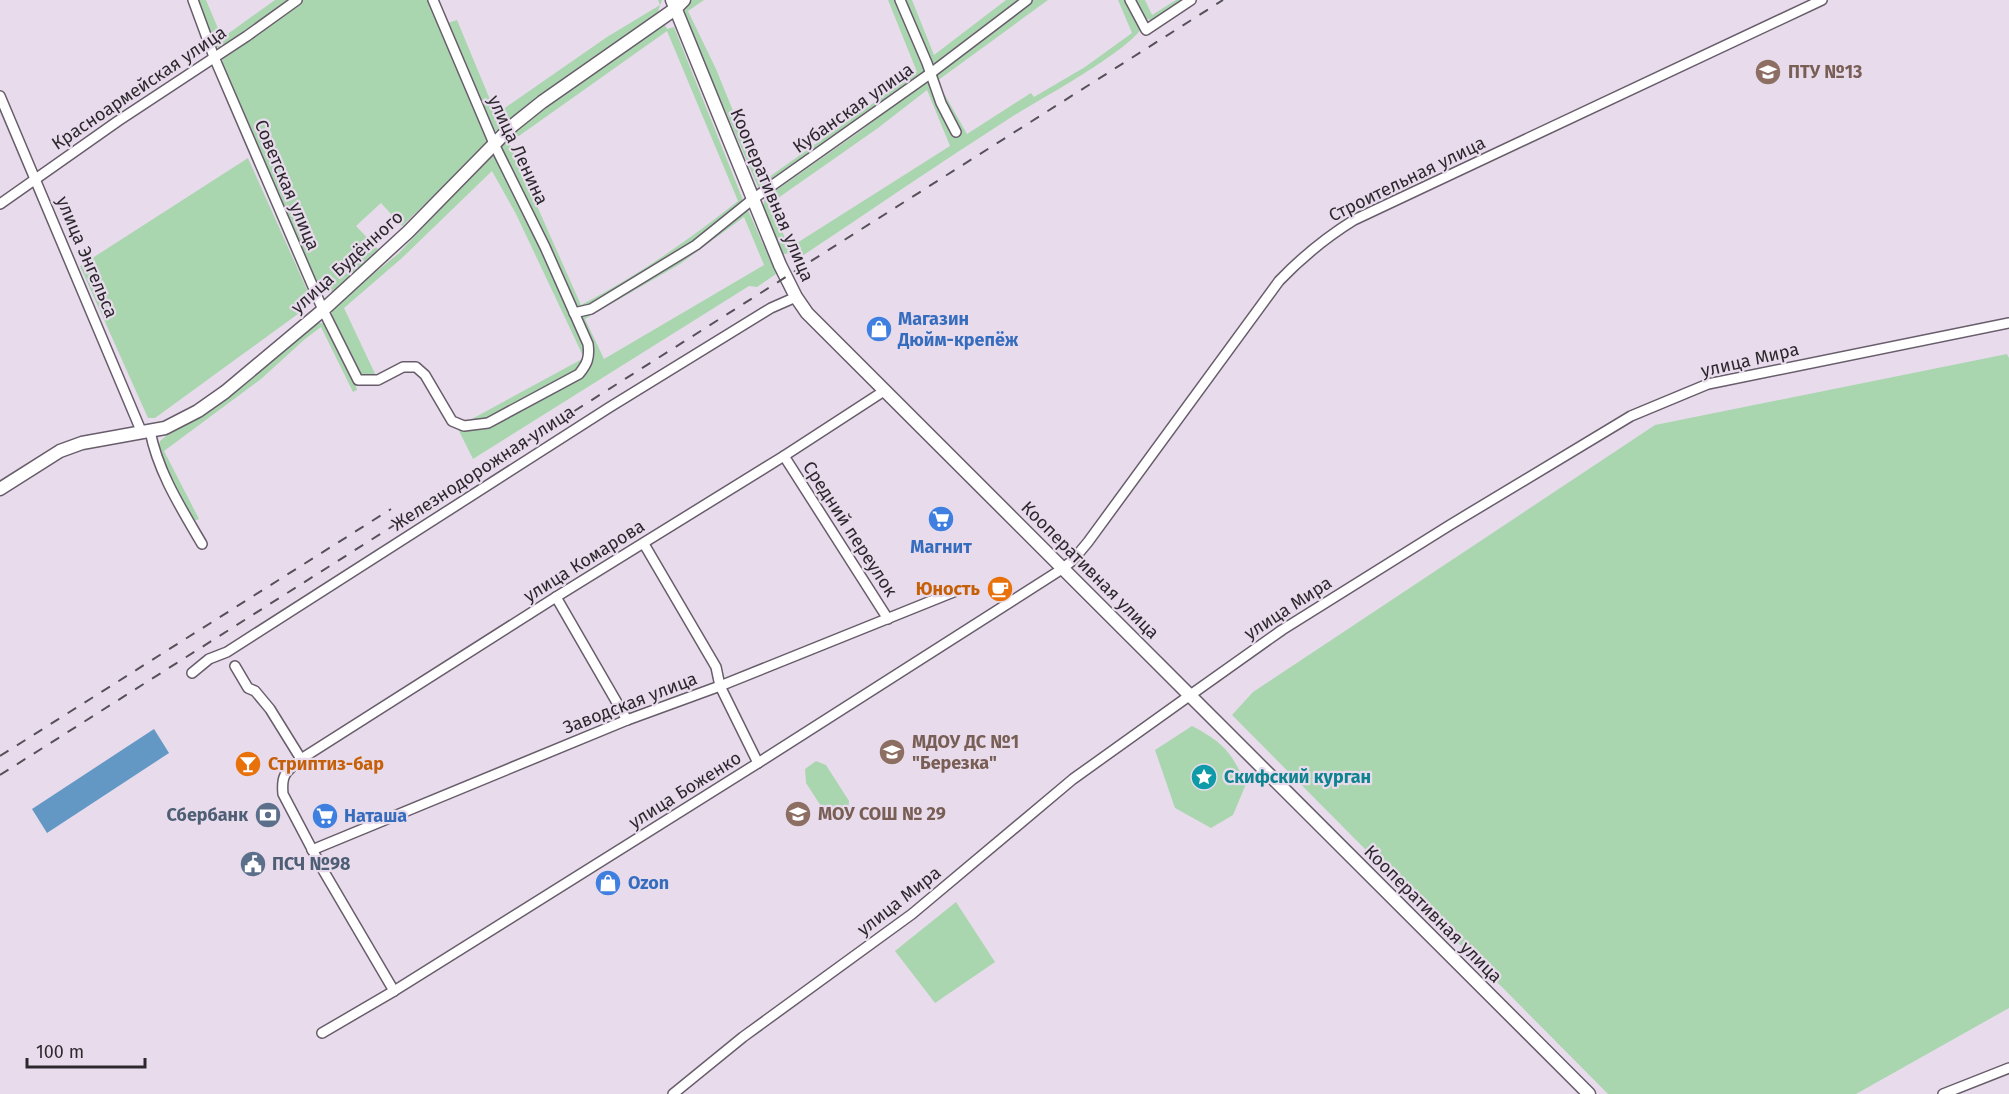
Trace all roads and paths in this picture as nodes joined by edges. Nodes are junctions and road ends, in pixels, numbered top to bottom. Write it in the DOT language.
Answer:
graph roads {
  1 [pos="193,0"];
  2 [pos="297,0"];
  3 [pos="433,0"];
  4 [pos="900,0"];
  5 [pos="1027,0"];
  6 [pos="1130,0"];
  7 [pos="1191,0"];
  8 [pos="1822,0"];
  9 [pos="677,3"];
  10 [pos="214,57"];
  11 [pos="931,73"];
  12 [pos="0,96"];
  13 [pos="956,132"];
  14 [pos="495,146"];
  15 [pos="36,178"];
  16 [pos="753,200"];
  17 [pos="0,204"];
  18 [pos="796,297"];
  19 [pos="323,310"];
  20 [pos="574,313"];
  21 [pos="2009,323"];
  22 [pos="358,380"];
  23 [pos="884,391"];
  24 [pos="146,432"];
  25 [pos="784,456"];
  26 [pos="0,489"];
  27 [pos="202,544"];
  28 [pos="644,544"];
  29 [pos="1062,569"];
  30 [pos="961,589"];
  31 [pos="556,597"];
  32 [pos="888,619"];
  33 [pos="235,666"];
  34 [pos="192,673"];
  35 [pos="720,686"];
  36 [pos="1189,696"];
  37 [pos="627,720"];
  38 [pos="301,759"];
  39 [pos="758,763"];
  40 [pos="312,850"];
  41 [pos="394,992"];
  42 [pos="322,1033"];
  43 [pos="2009,1068"];
  44 [pos="673,1094"];
  45 [pos="1589,1094"];
  46 [pos="1943,1094"];
  1 -- 10 [label="street, Советская улица"];
  2 -- 10 [label="street, Красноармейская улица"];
  3 -- 14 [label="street, улица Ленина"];
  4 -- 11 [label="street"];
  5 -- 11 [label="street, Кубанская улица"];
  6 -- 7 [label="street"];
  8 -- 29 [label="street, Строительная улица"];
  9 -- 14 [label="street, улица Будённого"];
  9 -- 16 [label="street, Кооперативная улица"];
  10 -- 15 [label="street, Красноармейская улица"];
  10 -- 19 [label="street, Советская улица"];
  11 -- 13 [label="street"];
  11 -- 16 [label="street, Кубанская улица"];
  12 -- 15 [label="street, улица Энгельса"];
  14 -- 19 [label="street, улица Будённого"];
  14 -- 20 [label="street, улица Ленина"];
  15 -- 17 [label="street, Красноармейская улица"];
  15 -- 24 [label="street, улица Энгельса"];
  16 -- 18 [label="street, Кооперативная улица"];
  16 -- 20 [label="street, Кубанская улица"];
  18 -- 23 [label="street, Кооперативная улица"];
  18 -- 34 [label="street, Железнодорожная улица"];
  19 -- 22 [label="street, Советская улица"];
  19 -- 24 [label="street, улица Будённого"];
  20 -- 22 [label="street, Железнодорожная улица"];
  21 -- 36 [label="street, улица Мира"];
  23 -- 25 [label="street, улица Комарова"];
  23 -- 29 [label="street, Кооперативная улица"];
  24 -- 26 [label="street, улица Будённого"];
  24 -- 27 [label="street, улица Энгельса"];
  25 -- 28 [label="street, улица Комарова"];
  25 -- 32 [label="street, Средний переулок"];
  28 -- 31 [label="street, улица Комарова"];
  28 -- 35 [label="street"];
  29 -- 36 [label="street, Кооперативная улица"];
  29 -- 39 [label="street, улица Боженко"];
  30 -- 32 [label="street, Заводская улица"];
  31 -- 37 [label="street"];
  31 -- 38 [label="street, улица Комарова"];
  32 -- 35 [label="street, Заводская улица"];
  33 -- 38 [label="street"];
  35 -- 37 [label="street, Заводская улица"];
  35 -- 39 [label="street"];
  36 -- 44 [label="street, улица Мира"];
  36 -- 45 [label="street, Кооперативная улица"];
  37 -- 40 [label="street, Заводская улица"];
  38 -- 40 [label="street, улица Комарова"];
  39 -- 41 [label="street, улица Боженко"];
  40 -- 41 [label="street"];
  41 -- 42 [label="street, улица Боженко"];
  43 -- 46 [label="street"];
}
